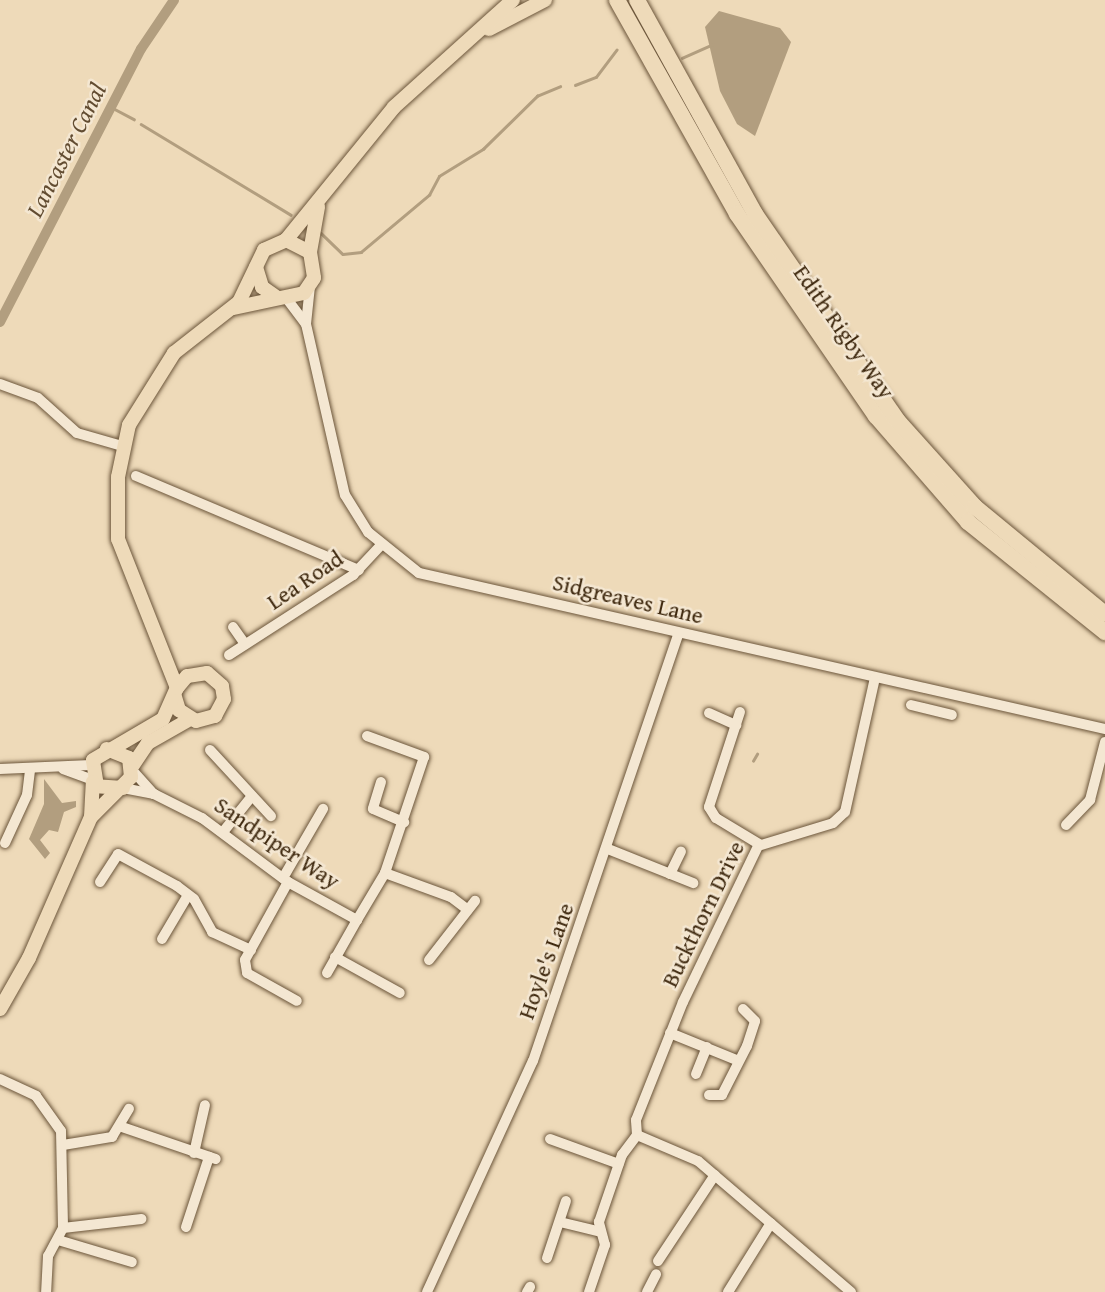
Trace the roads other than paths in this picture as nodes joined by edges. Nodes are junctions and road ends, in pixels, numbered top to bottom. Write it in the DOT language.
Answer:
graph roads {
  1 [pos="513,0"];
  2 [pos="545,0"];
  3 [pos="617,0"];
  4 [pos="637,0"];
  5 [pos="467,42"];
  6 [pos="320,202"];
  7 [pos="286,240"];
  8 [pos="310,252"];
  9 [pos="256,267"];
  10 [pos="310,286"];
  11 [pos="283,299"];
  12 [pos="233,308"];
  13 [pos="306,324"];
  14 [pos="0,384"];
  15 [pos="122,446"];
  16 [pos="136,476"];
  17 [pos="382,544"];
  18 [pos="359,570"];
  19 [pos="1105,614"];
  20 [pos="233,627"];
  21 [pos="1105,632"];
  22 [pos="679,633"];
  23 [pos="245,644"];
  24 [pos="163,646"];
  25 [pos="229,655"];
  26 [pos="197,673"];
  27 [pos="875,678"];
  28 [pos="930,690"];
  29 [pos="176,692"];
  30 [pos="911,705"];
  31 [pos="925,708"];
  32 [pos="740,712"];
  33 [pos="709,713"];
  34 [pos="952,715"];
  35 [pos="190,719"];
  36 [pos="736,725"];
  37 [pos="1105,729"];
  38 [pos="367,736"];
  39 [pos="1105,742"];
  40 [pos="107,749"];
  41 [pos="210,750"];
  42 [pos="91,765"];
  43 [pos="57,767"];
  44 [pos="133,768"];
  45 [pos="0,769"];
  46 [pos="30,769"];
  47 [pos="93,781"];
  48 [pos="381,782"];
  49 [pos="123,788"];
  50 [pos="154,794"];
  51 [pos="252,796"];
  52 [pos="323,809"];
  53 [pos="271,816"];
  54 [pos="91,817"];
  55 [pos="404,822"];
  56 [pos="1066,825"];
  57 [pos="223,832"];
  58 [pos="5,843"];
  59 [pos="759,844"];
  60 [pos="608,849"];
  61 [pos="681,851"];
  62 [pos="385,873"];
  63 [pos="670,874"];
  64 [pos="285,880"];
  65 [pos="100,882"];
  66 [pos="693,883"];
  67 [pos="188,895"];
  68 [pos="357,920"];
  69 [pos="162,939"];
  70 [pos="251,950"];
  71 [pos="335,957"];
  72 [pos="429,960"];
  73 [pos="327,972"];
  74 [pos="400,993"];
  75 [pos="297,1001"];
  76 [pos="0,1009"];
  77 [pos="743,1009"];
  78 [pos="670,1033"];
  79 [pos="707,1047"];
  80 [pos="739,1061"];
  81 [pos="696,1074"];
  82 [pos="0,1079"];
  83 [pos="709,1095"];
  84 [pos="205,1105"];
  85 [pos="129,1109"];
  86 [pos="122,1127"];
  87 [pos="637,1135"];
  88 [pos="550,1139"];
  89 [pos="63,1145"];
  90 [pos="194,1153"];
  91 [pos="619,1164"];
  92 [pos="715,1175"];
  93 [pos="566,1201"];
  94 [pos="141,1219"];
  95 [pos="560,1222"];
  96 [pos="771,1223"];
  97 [pos="186,1227"];
  98 [pos="63,1228"];
  99 [pos="601,1232"];
  100 [pos="58,1240"];
  101 [pos="547,1258"];
  102 [pos="658,1261"];
  103 [pos="132,1262"];
  104 [pos="656,1274"];
  105 [pos="46,1292"];
  106 [pos="426,1292"];
  107 [pos="589,1292"];
  108 [pos="648,1292"];
  109 [pos="728,1292"];
  110 [pos="851,1292"];
  1 -- 5 [label="main road"];
  2 -- 5 [label="main road"];
  3 -- 21 [label="highway, Edith Rigby Way"];
  4 -- 19 [label="highway, Edith Rigby Way"];
  5 -- 6 [label="main road"];
  6 -- 7 [label="main road"];
  6 -- 8 [label="main road"];
  7 -- 8 [label="main road"];
  7 -- 9 [label="main road"];
  8 -- 10 [label="main road"];
  9 -- 11 [label="main road"];
  9 -- 12 [label="main road"];
  10 -- 11 [label="main road"];
  10 -- 13 [label="street, Sidgreaves Lane"];
  11 -- 12 [label="main road"];
  11 -- 13 [label="street, Sidgreaves Lane"];
  12 -- 15 [label="main road"];
  13 -- 17 [label="street, Sidgreaves Lane"];
  14 -- 15 [label="street"];
  15 -- 24 [label="main road"];
  16 -- 18 [label="street"];
  17 -- 18 [label="street, Lea Road"];
  17 -- 22 [label="street, Sidgreaves Lane"];
  18 -- 23 [label="street, Lea Road"];
  20 -- 23 [label="street"];
  22 -- 27 [label="street, Sidgreaves Lane"];
  22 -- 60 [label="street, Hoyle's Lane"];
  23 -- 25 [label="street, Lea Road"];
  24 -- 26 [label="main road"];
  24 -- 29 [label="main road"];
  26 -- 29 [label="main road"];
  26 -- 35 [label="main road"];
  27 -- 28 [label="street, Sidgreaves Lane"];
  27 -- 59 [label="street, Buckthorn Drive"];
  28 -- 31 [label="street"];
  28 -- 37 [label="street, Sidgreaves Lane"];
  29 -- 35 [label="main road"];
  29 -- 40 [label="main road"];
  30 -- 31 [label="street"];
  31 -- 34 [label="street"];
  32 -- 36 [label="street"];
  33 -- 36 [label="street"];
  35 -- 44 [label="main road"];
  36 -- 59 [label="street"];
  38 -- 55 [label="street"];
  39 -- 56 [label="street"];
  40 -- 42 [label="main road"];
  40 -- 44 [label="main road"];
  41 -- 51 [label="street"];
  42 -- 43 [label="street"];
  42 -- 47 [label="main road"];
  43 -- 46 [label="street"];
  43 -- 47 [label="street"];
  44 -- 49 [label="main road"];
  44 -- 50 [label="street, Sandpiper Way"];
  45 -- 46 [label="street"];
  46 -- 58 [label="street"];
  47 -- 49 [label="main road"];
  47 -- 54 [label="main road"];
  48 -- 55 [label="street"];
  49 -- 50 [label="street, Sandpiper Way"];
  49 -- 54 [label="main road"];
  50 -- 57 [label="street, Sandpiper Way"];
  51 -- 53 [label="street"];
  51 -- 57 [label="street"];
  52 -- 64 [label="street"];
  54 -- 76 [label="main road"];
  55 -- 62 [label="street"];
  57 -- 64 [label="street, Sandpiper Way"];
  59 -- 78 [label="street, Buckthorn Drive"];
  60 -- 63 [label="street"];
  60 -- 106 [label="street, Hoyle's Lane"];
  61 -- 63 [label="street"];
  62 -- 68 [label="street"];
  62 -- 72 [label="street"];
  63 -- 66 [label="street"];
  64 -- 68 [label="street, Sandpiper Way"];
  64 -- 70 [label="street"];
  65 -- 67 [label="street"];
  67 -- 69 [label="street"];
  67 -- 70 [label="street"];
  68 -- 71 [label="street"];
  70 -- 75 [label="street"];
  71 -- 73 [label="street"];
  71 -- 74 [label="street"];
  77 -- 80 [label="street"];
  78 -- 79 [label="street"];
  78 -- 87 [label="street, Buckthorn Drive"];
  79 -- 80 [label="street"];
  79 -- 81 [label="street"];
  80 -- 83 [label="street"];
  82 -- 89 [label="street"];
  84 -- 90 [label="street"];
  85 -- 86 [label="street"];
  86 -- 89 [label="street"];
  86 -- 90 [label="street"];
  87 -- 91 [label="street"];
  87 -- 92 [label="street"];
  88 -- 91 [label="street"];
  89 -- 98 [label="street"];
  90 -- 97 [label="street"];
  91 -- 99 [label="street"];
  92 -- 96 [label="street"];
  92 -- 102 [label="street"];
  93 -- 95 [label="street"];
  94 -- 98 [label="street"];
  95 -- 99 [label="street"];
  95 -- 101 [label="street"];
  96 -- 109 [label="street"];
  96 -- 110 [label="street"];
  98 -- 100 [label="street"];
  99 -- 107 [label="street"];
  100 -- 103 [label="street"];
  100 -- 105 [label="street"];
  104 -- 108 [label="street"];
}
